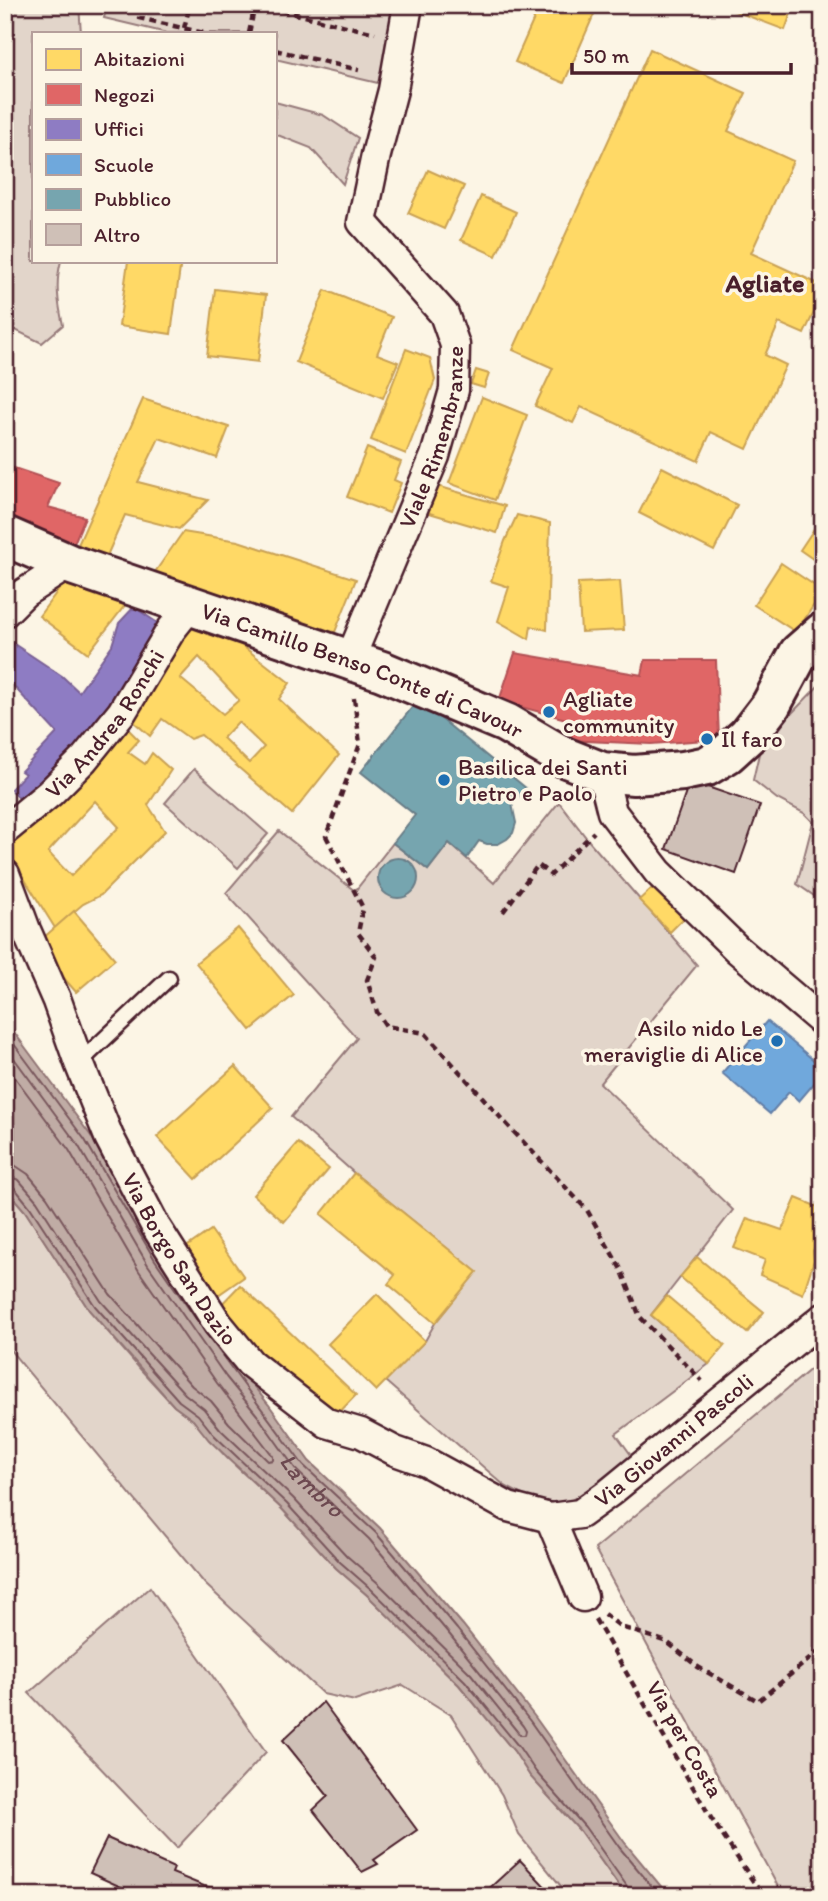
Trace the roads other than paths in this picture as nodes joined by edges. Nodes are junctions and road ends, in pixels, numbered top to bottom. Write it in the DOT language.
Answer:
graph roads {
  1 [pos="408,5"];
  2 [pos="5,536"];
  3 [pos="69,564"];
  4 [pos="191,605"];
  5 [pos="5,612"];
  6 [pos="823,632"];
  7 [pos="350,659"];
  8 [pos="603,772"];
  9 [pos="5,830"];
  10 [pos="5,874"];
  11 [pos="169,978"];
  12 [pos="823,1022"];
  13 [pos="79,1063"];
  14 [pos="823,1318"];
  15 [pos="508,1507"];
  16 [pos="550,1518"];
  17 [pos="583,1597"];
  1 -- 7 [label="street, Viale Rimembranze"];
  2 -- 3 [label="street, Via Camillo Benso Conte di Cavour"];
  3 -- 4 [label="street, Via Camillo Benso Conte di Cavour"];
  3 -- 5 [label="street"];
  4 -- 7 [label="street, Via Camillo Benso Conte di Cavour"];
  4 -- 9 [label="street, Via Andrea Ronchi"];
  6 -- 8 [label="street, Via Camillo Benso Conte di Cavour"];
  7 -- 8 [label="street, Via Camillo Benso Conte di Cavour"];
  8 -- 12 [label="street"];
  10 -- 13 [label="street, Via Borgo San Dazio"];
  11 -- 13 [label="lane"];
  13 -- 15 [label="street, Via Borgo San Dazio"];
  14 -- 16 [label="street, Via Giovanni Pascoli"];
  15 -- 16 [label="street, Via Giovanni Pascoli"];
  16 -- 17 [label="street"];
}
